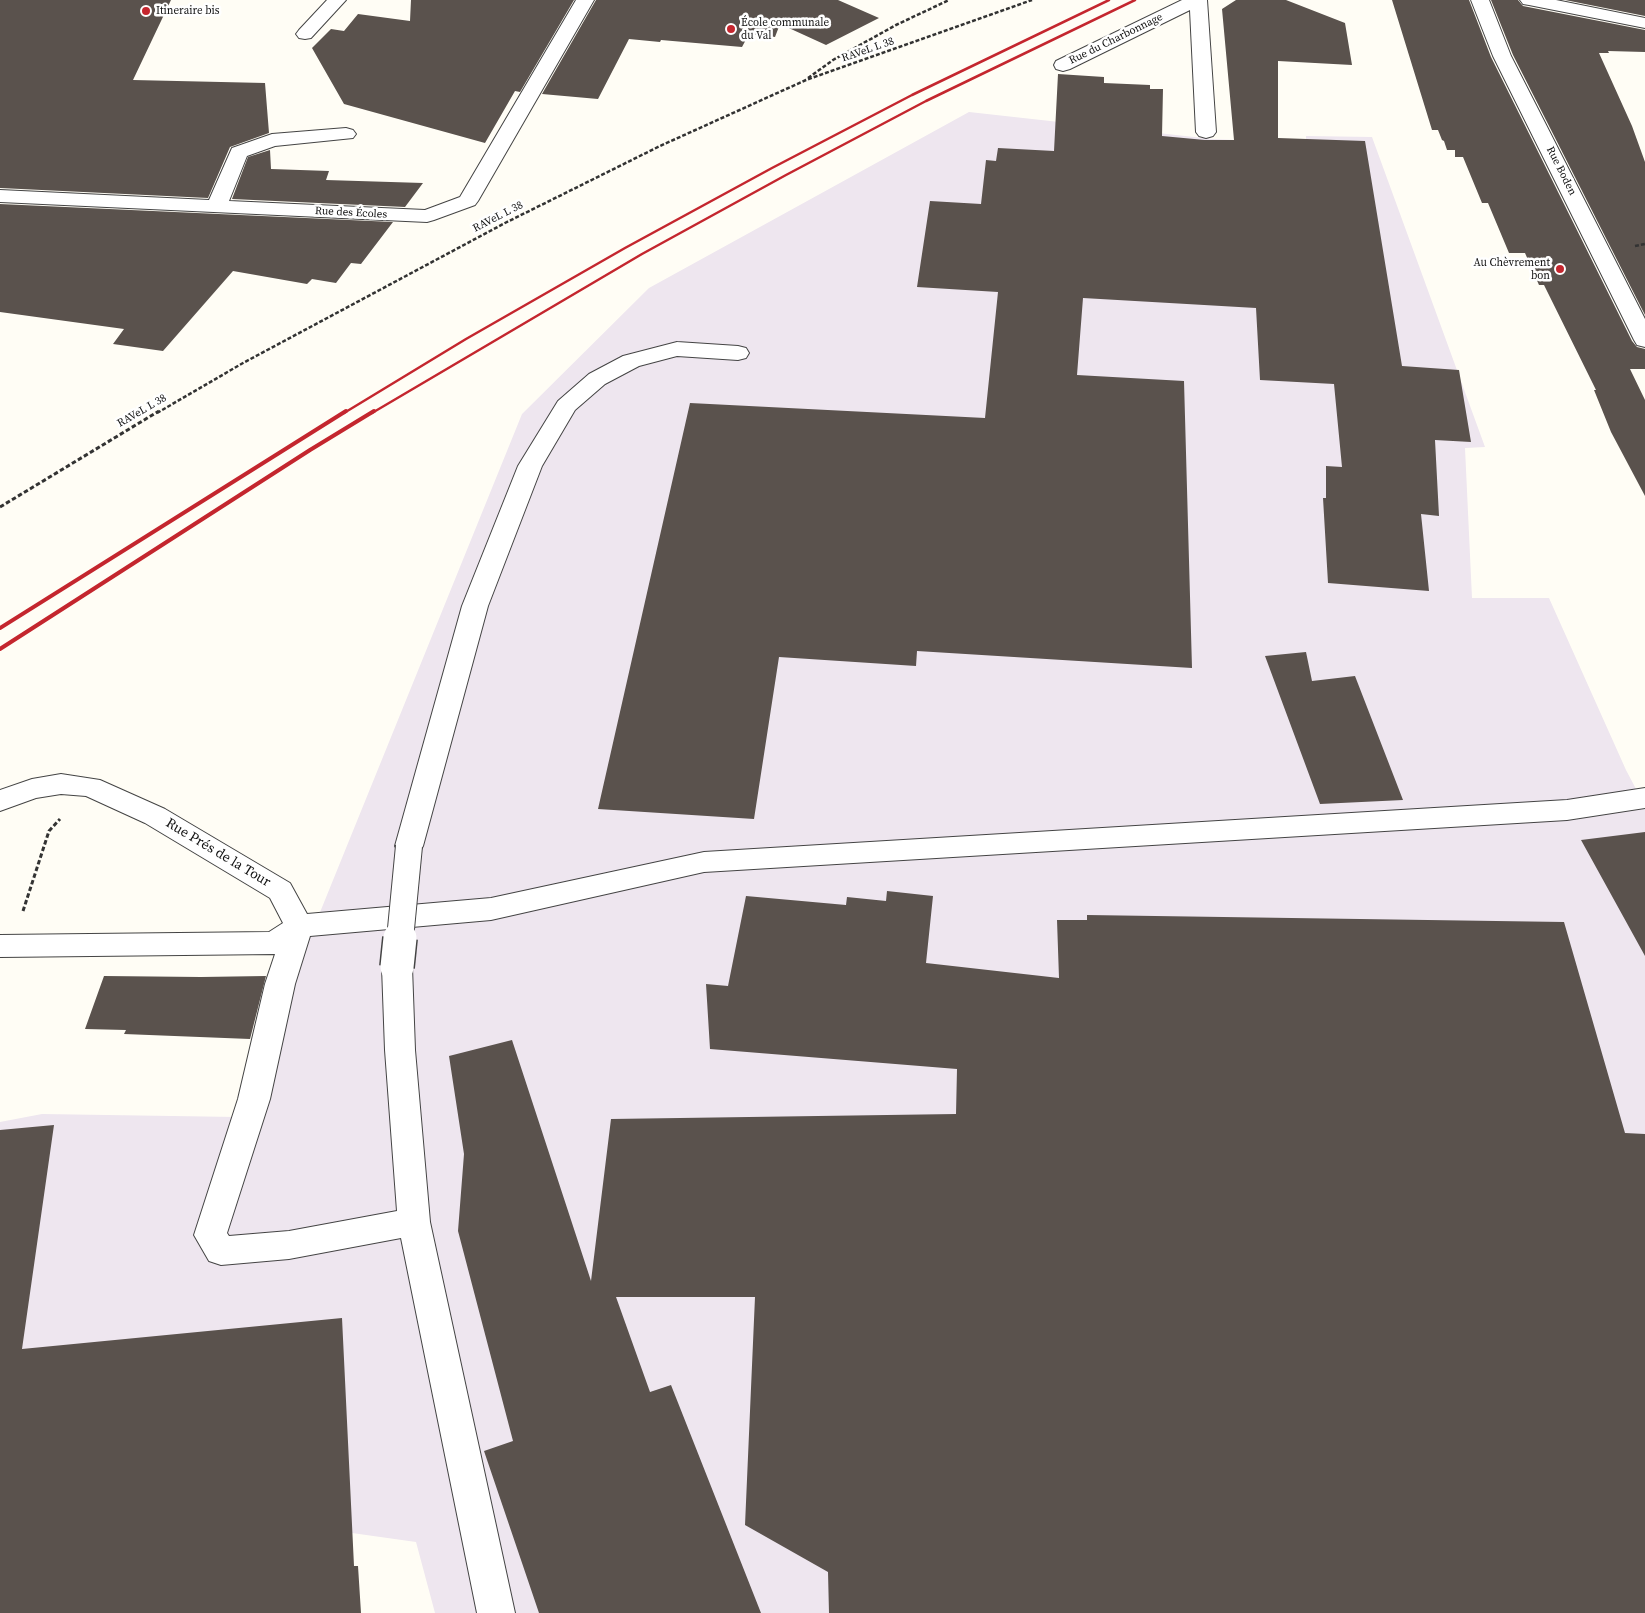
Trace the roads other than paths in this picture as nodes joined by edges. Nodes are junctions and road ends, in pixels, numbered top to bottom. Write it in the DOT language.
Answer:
graph roads {
  1 [pos="337,0"];
  2 [pos="585,0"];
  3 [pos="1197,0"];
  4 [pos="1480,0"];
  5 [pos="1529,0"];
  6 [pos="1645,23"];
  7 [pos="305,34"];
  8 [pos="1063,65"];
  9 [pos="1206,132"];
  10 [pos="346,134"];
  11 [pos="0,196"];
  12 [pos="217,206"];
  13 [pos="1645,340"];
  14 [pos="738,353"];
  15 [pos="1643,798"];
  16 [pos="0,800"];
  17 [pos="299,926"];
  18 [pos="6,946"];
  19 [pos="414,1222"];
  20 [pos="496,1613"];
  1 -- 7 [label="street"];
  2 -- 12 [label="street, Rue des Écoles"];
  3 -- 8 [label="street, Rue du Charbonnage"];
  3 -- 9 [label="street, Rue du Charbonnage"];
  4 -- 13 [label="street, Rue Boden"];
  5 -- 6 [label="street"];
  10 -- 12 [label="street"];
  11 -- 12 [label="street, Rue des Écoles"];
  14 -- 19 [label="street, bridge"];
  15 -- 17 [label="street"];
  16 -- 17 [label="street, Rue Prés de la Tour"];
  17 -- 18 [label="street"];
  17 -- 19 [label="street"];
  19 -- 20 [label="street"];
}
